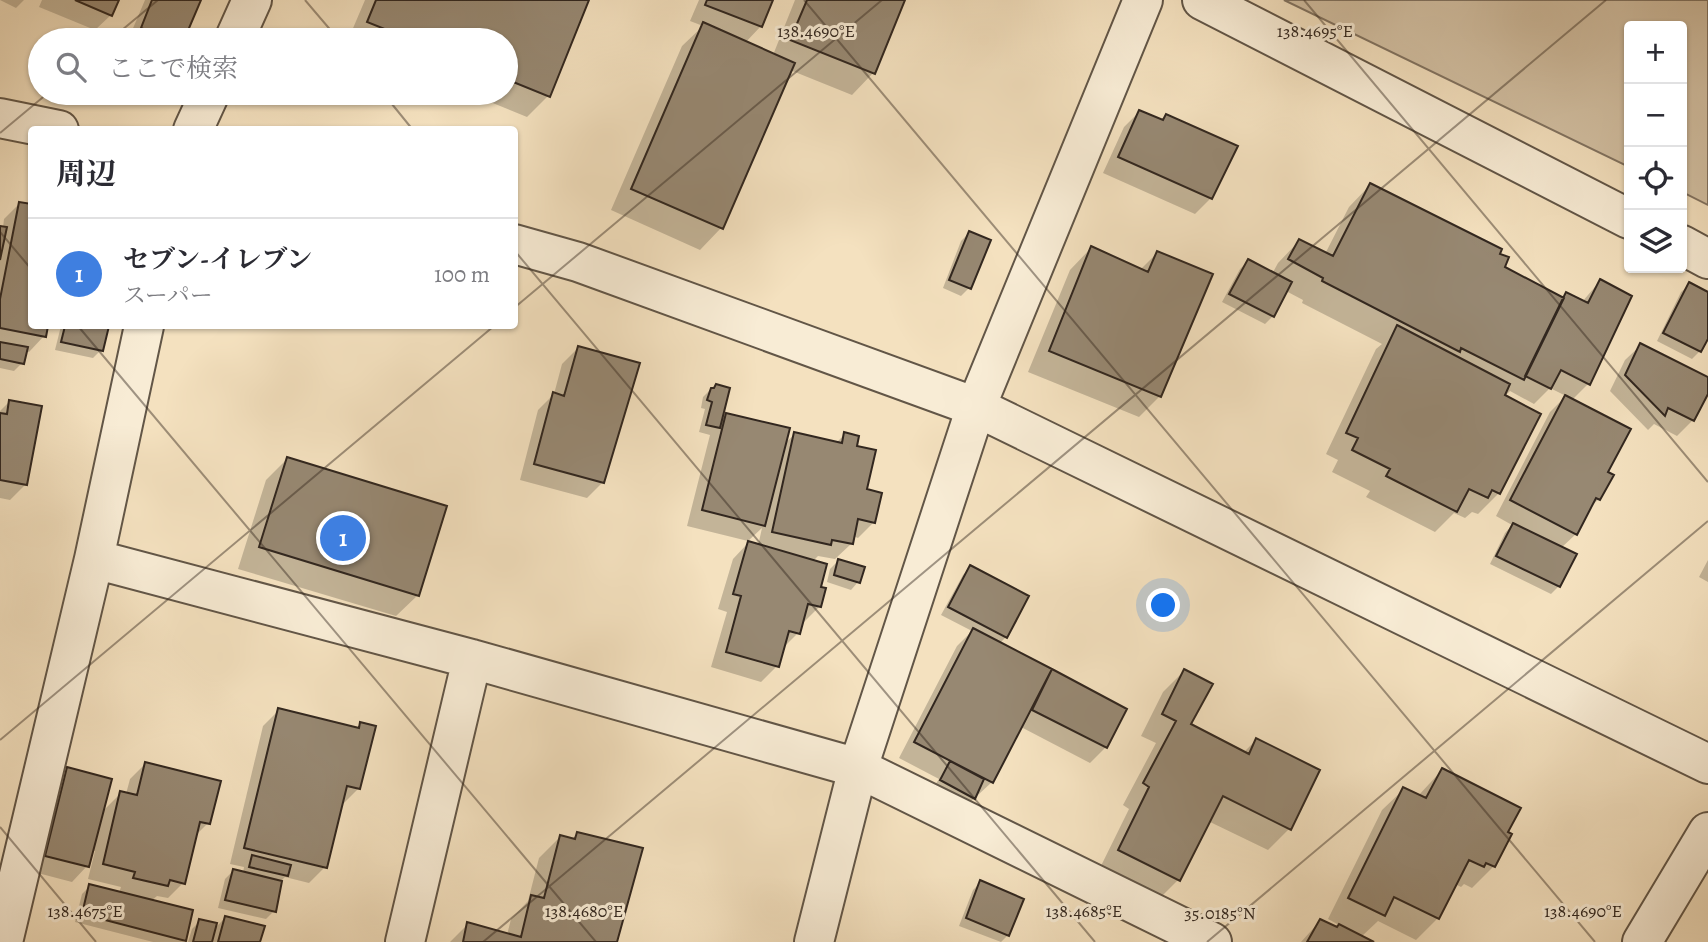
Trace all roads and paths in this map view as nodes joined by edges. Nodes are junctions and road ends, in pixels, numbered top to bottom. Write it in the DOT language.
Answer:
graph roads {
  1 [pos="253,0"];
  2 [pos="1143,0"];
  3 [pos="1202,0"];
  4 [pos="240,28"];
  5 [pos="204,105"];
  6 [pos="0,118"];
  7 [pos="39,126"];
  8 [pos="195,126"];
  9 [pos="1624,216"];
  10 [pos="518,245"];
  11 [pos="1687,248"];
  12 [pos="1708,259"];
  13 [pos="143,329"];
  14 [pos="976,407"];
  15 [pos="94,559"];
  16 [pos="472,659"];
  17 [pos="1708,764"];
  18 [pos="858,768"];
  19 [pos="1708,832"];
  20 [pos="3,942"];
  21 [pos="405,942"];
  22 [pos="814,942"];
  23 [pos="1212,942"];
  24 [pos="1642,942"];
  1 -- 4 [label="street"];
  2 -- 14 [label="street"];
  3 -- 9 [label="street"];
  5 -- 8 [label="street"];
  6 -- 7 [label="street"];
  10 -- 14 [label="street"];
  11 -- 12 [label="street"];
  13 -- 15 [label="street"];
  14 -- 17 [label="street"];
  14 -- 18 [label="street"];
  15 -- 16 [label="street"];
  15 -- 20 [label="street"];
  16 -- 18 [label="street"];
  16 -- 21 [label="street"];
  18 -- 22 [label="street"];
  18 -- 23 [label="street"];
  19 -- 24 [label="street"];
}
